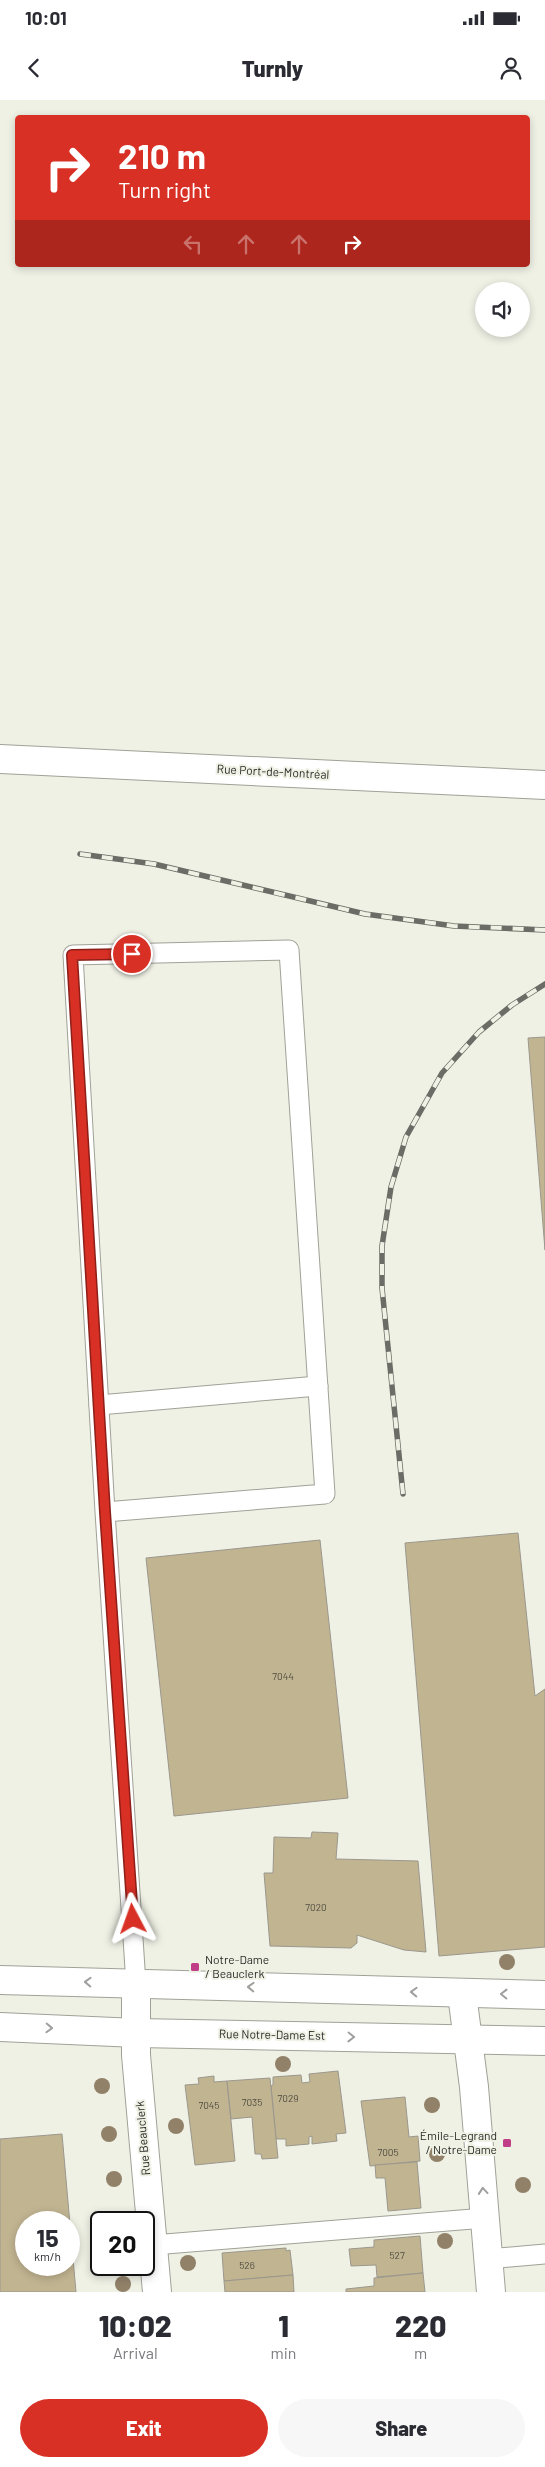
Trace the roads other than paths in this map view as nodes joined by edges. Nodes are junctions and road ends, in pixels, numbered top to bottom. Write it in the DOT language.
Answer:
graph roads {
  1 [pos="0,759"];
  2 [pos="545,786"];
  3 [pos="318,1386"];
  4 [pos="99,1404"];
  5 [pos="105,1512"];
  6 [pos="0,1980"];
  7 [pos="136,1984"];
  8 [pos="462,1994"];
  9 [pos="545,1995"];
  10 [pos="0,2027"];
  11 [pos="137,2032"];
  12 [pos="467,2039"];
  13 [pos="545,2041"];
  14 [pos="150,2211"];
  15 [pos="485,2218"];
  16 [pos="155,2245"];
  17 [pos="545,2254"];
  18 [pos="488,2259"];
  19 [pos="155,2268"];
  20 [pos="157,2292"];
  21 [pos="491,2292"];
  1 -- 2 [label="street, Rue Port-de-Montréal"];
  3 -- 4 [label="lane"];
  3 -- 4 [label="lane"];
  3 -- 5 [label="lane"];
  4 -- 5 [label="lane"];
  5 -- 7 [label="lane"];
  7 -- 6 [label="street, one-way"];
  8 -- 7 [label="street, one-way"];
  7 -- 11 [label="street, Rue Beauclerk"];
  9 -- 8 [label="street, one-way"];
  8 -- 12 [label="street"];
  10 -- 11 [label="street, Rue Notre-Dame Est, one-way"];
  11 -- 12 [label="street, Rue Notre-Dame Est, one-way"];
  11 -- 14 [label="street, Rue Beauclerk"];
  12 -- 13 [label="street, Rue Notre-Dame Est"];
  15 -- 12 [label="street, one-way"];
  15 -- 16 [label="lane"];
  15 -- 18 [label="street"];
  17 -- 18 [label="lane"];
  18 -- 21 [label="street"];
  19 -- 20 [label="street, Rue Beauclerk"];
}
